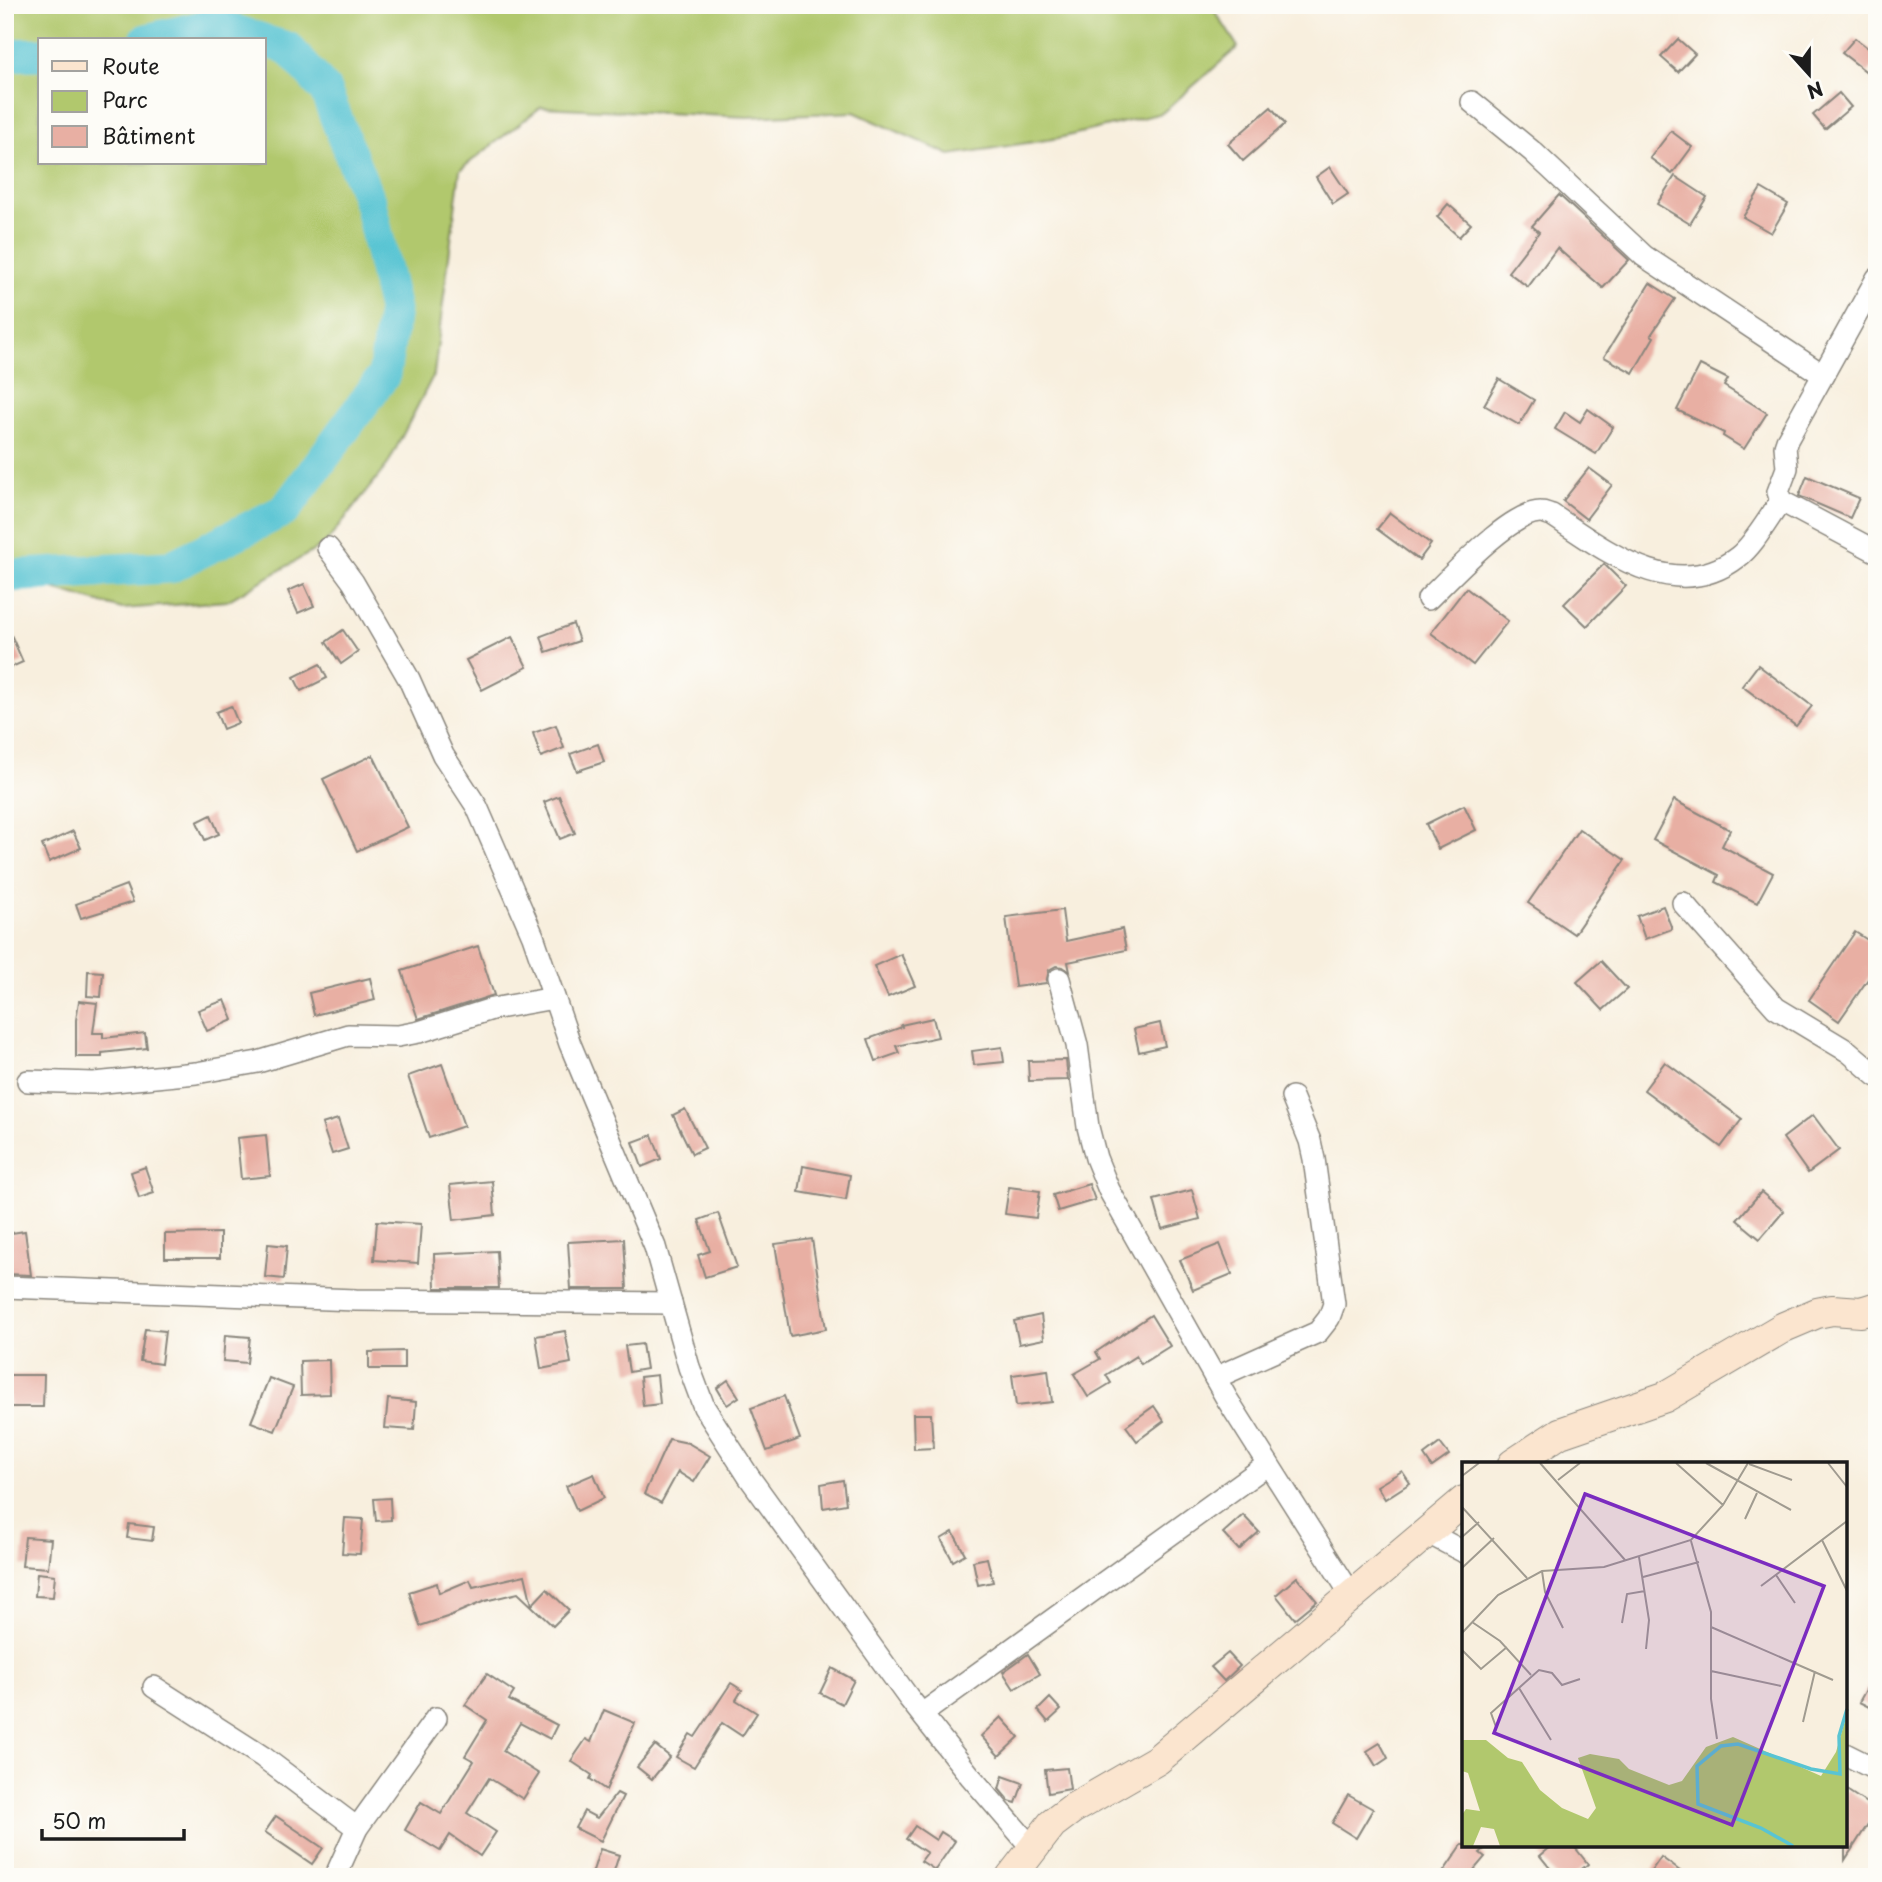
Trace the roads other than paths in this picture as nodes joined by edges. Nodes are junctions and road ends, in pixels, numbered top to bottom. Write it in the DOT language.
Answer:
graph roads {
  1 [pos="1472,102"];
  2 [pos="1877,278"];
  3 [pos="1823,375"];
  4 [pos="1781,501"];
  5 [pos="328,548"];
  6 [pos="1877,552"];
  7 [pos="1428,600"];
  8 [pos="1683,903"];
  9 [pos="1059,979"];
  10 [pos="554,998"];
  11 [pos="1877,1076"];
  12 [pos="28,1081"];
  13 [pos="1292,1097"];
  14 [pos="5,1287"];
  15 [pos="671,1303"];
  16 [pos="1877,1307"];
  17 [pos="1215,1378"];
  18 [pos="1516,1462"];
  19 [pos="1268,1464"];
  20 [pos="1462,1503"];
  21 [pos="1427,1532"];
  22 [pos="1462,1551"];
  23 [pos="1352,1596"];
  24 [pos="154,1687"];
  25 [pos="922,1714"];
  26 [pos="436,1718"];
  27 [pos="1847,1755"];
  28 [pos="1877,1770"];
  29 [pos="357,1828"];
  30 [pos="1032,1848"];
  31 [pos="335,1877"];
  32 [pos="1011,1877"];
  1 -- 3 [label="street"];
  2 -- 3 [label="street"];
  3 -- 4 [label="street"];
  4 -- 6 [label="street"];
  4 -- 7 [label="street"];
  5 -- 10 [label="street"];
  8 -- 11 [label="street"];
  9 -- 17 [label="street"];
  10 -- 12 [label="street"];
  10 -- 15 [label="street"];
  13 -- 17 [label="street"];
  14 -- 15 [label="street"];
  15 -- 25 [label="street"];
  16 -- 18 [label="main road"];
  17 -- 19 [label="street"];
  19 -- 23 [label="street"];
  19 -- 25 [label="street"];
  20 -- 21 [label="main road"];
  21 -- 22 [label="street"];
  21 -- 23 [label="main road"];
  23 -- 30 [label="main road"];
  24 -- 29 [label="street"];
  25 -- 30 [label="street"];
  26 -- 29 [label="street"];
  27 -- 28 [label="street"];
  29 -- 31 [label="street"];
  30 -- 32 [label="main road"];
}
